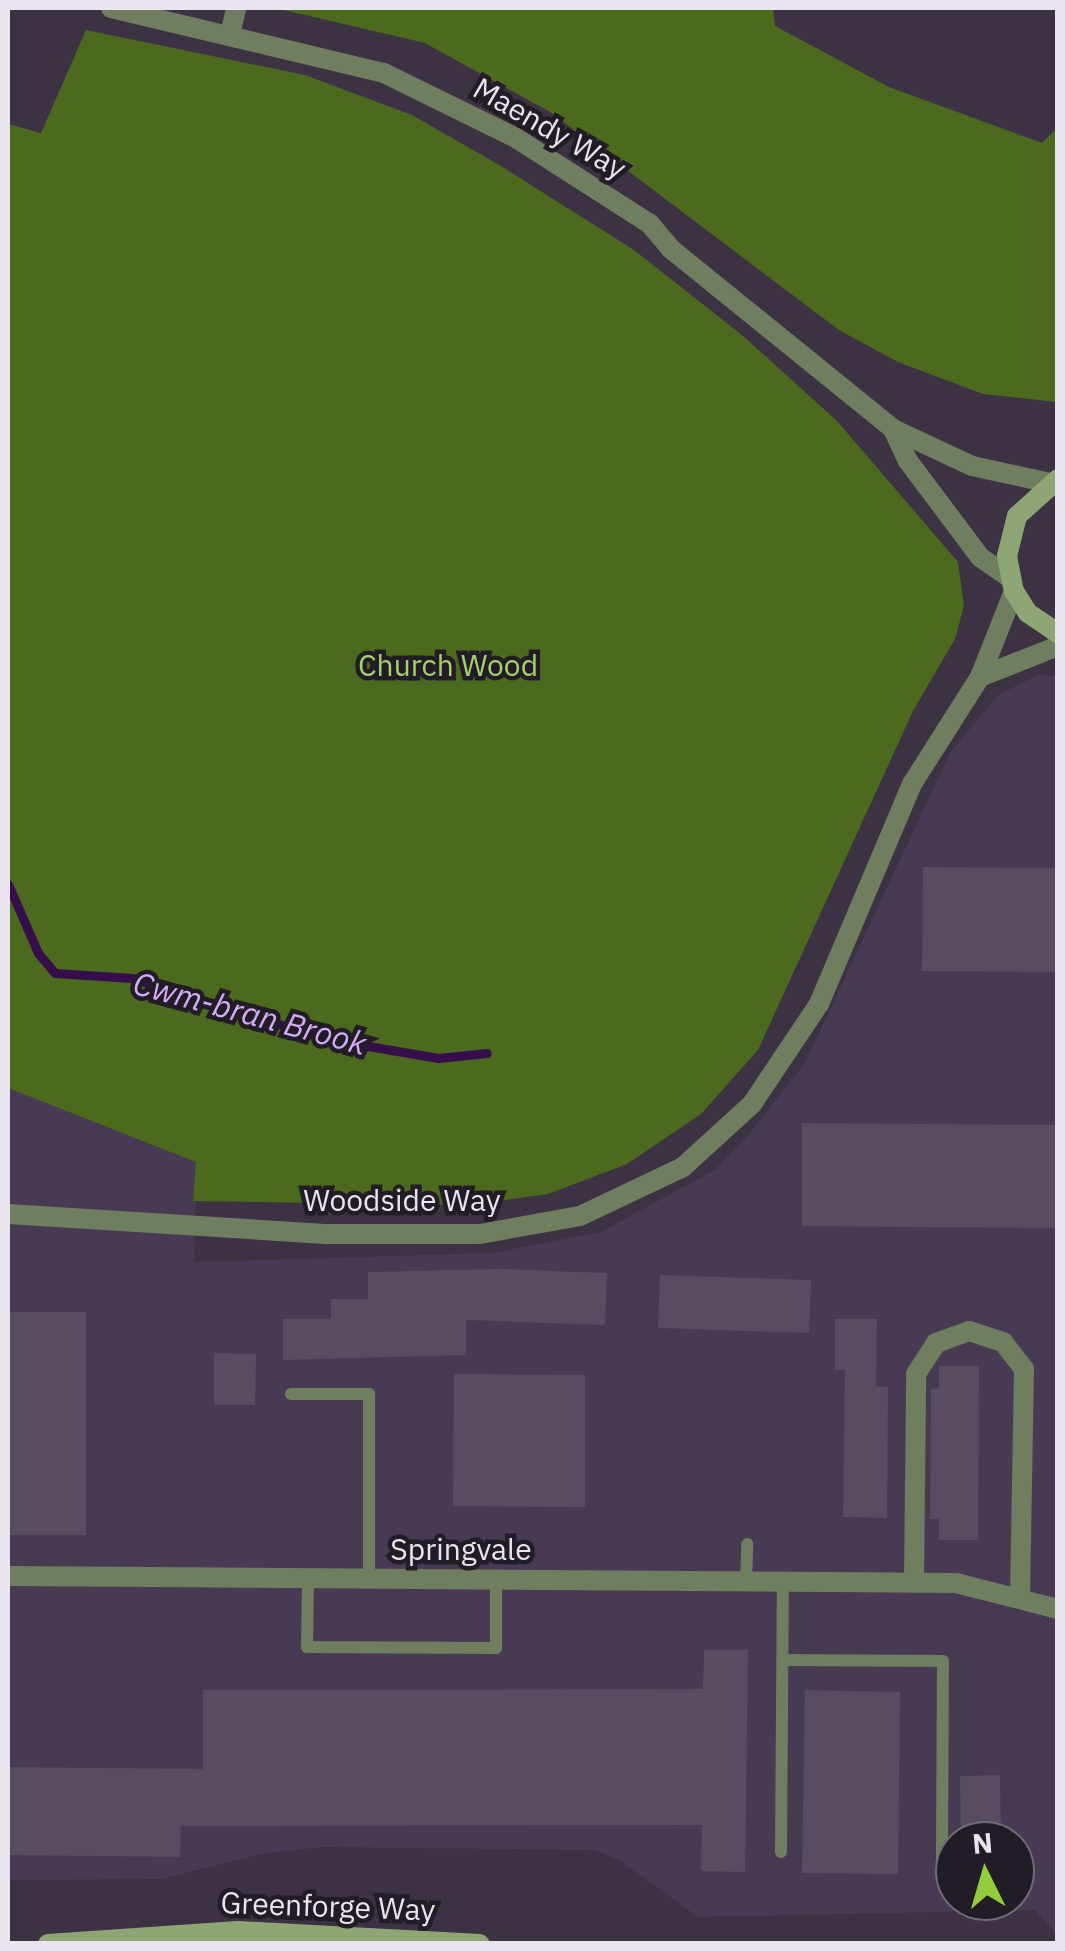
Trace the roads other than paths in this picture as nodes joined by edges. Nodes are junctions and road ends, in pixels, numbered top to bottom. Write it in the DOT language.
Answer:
graph roads {
  1 [pos="111,8"];
  2 [pos="236,8"];
  3 [pos="230,35"];
  4 [pos="892,429"];
  5 [pos="1054,480"];
  6 [pos="1012,584"];
  7 [pos="1058,633"];
  8 [pos="1058,646"];
  9 [pos="980,677"];
  10 [pos="8,1214"];
  11 [pos="291,1394"];
  12 [pos="747,1544"];
  13 [pos="8,1576"];
  14 [pos="308,1578"];
  15 [pos="368,1579"];
  16 [pos="496,1579"];
  17 [pos="746,1581"];
  18 [pos="784,1581"];
  19 [pos="914,1582"];
  20 [pos="1020,1594"];
  21 [pos="1058,1609"];
  22 [pos="783,1660"];
  23 [pos="942,1821"];
  24 [pos="781,1852"];
  25 [pos="169,1937"];
  26 [pos="48,1944"];
  27 [pos="480,1944"];
  1 -- 3 [label="street, Maendy Way"];
  2 -- 3 [label="street"];
  3 -- 4 [label="street, Maendy Way"];
  4 -- 5 [label="street, Maendy Way"];
  4 -- 6 [label="street, Maendy Way"];
  5 -- 6 [label="street, Maendy Way"];
  6 -- 7 [label="street, Maendy Way"];
  6 -- 9 [label="street, Woodside Way"];
  8 -- 9 [label="street"];
  9 -- 10 [label="street, Woodside Way"];
  11 -- 15 [label="lane"];
  12 -- 17 [label="lane"];
  13 -- 14 [label="street, Springvale"];
  14 -- 15 [label="street, Springvale"];
  14 -- 16 [label="lane"];
  15 -- 16 [label="street, Springvale"];
  16 -- 17 [label="street, Springvale"];
  17 -- 18 [label="street, Springvale"];
  18 -- 19 [label="street, Springvale"];
  18 -- 22 [label="lane"];
  19 -- 20 [label="street, Springvale"];
  19 -- 20 [label="street"];
  20 -- 21 [label="street, Springvale"];
  22 -- 23 [label="lane"];
  22 -- 24 [label="lane"];
  25 -- 26 [label="street, Greenforge Way"];
  25 -- 27 [label="street, Greenforge Way"];
}
